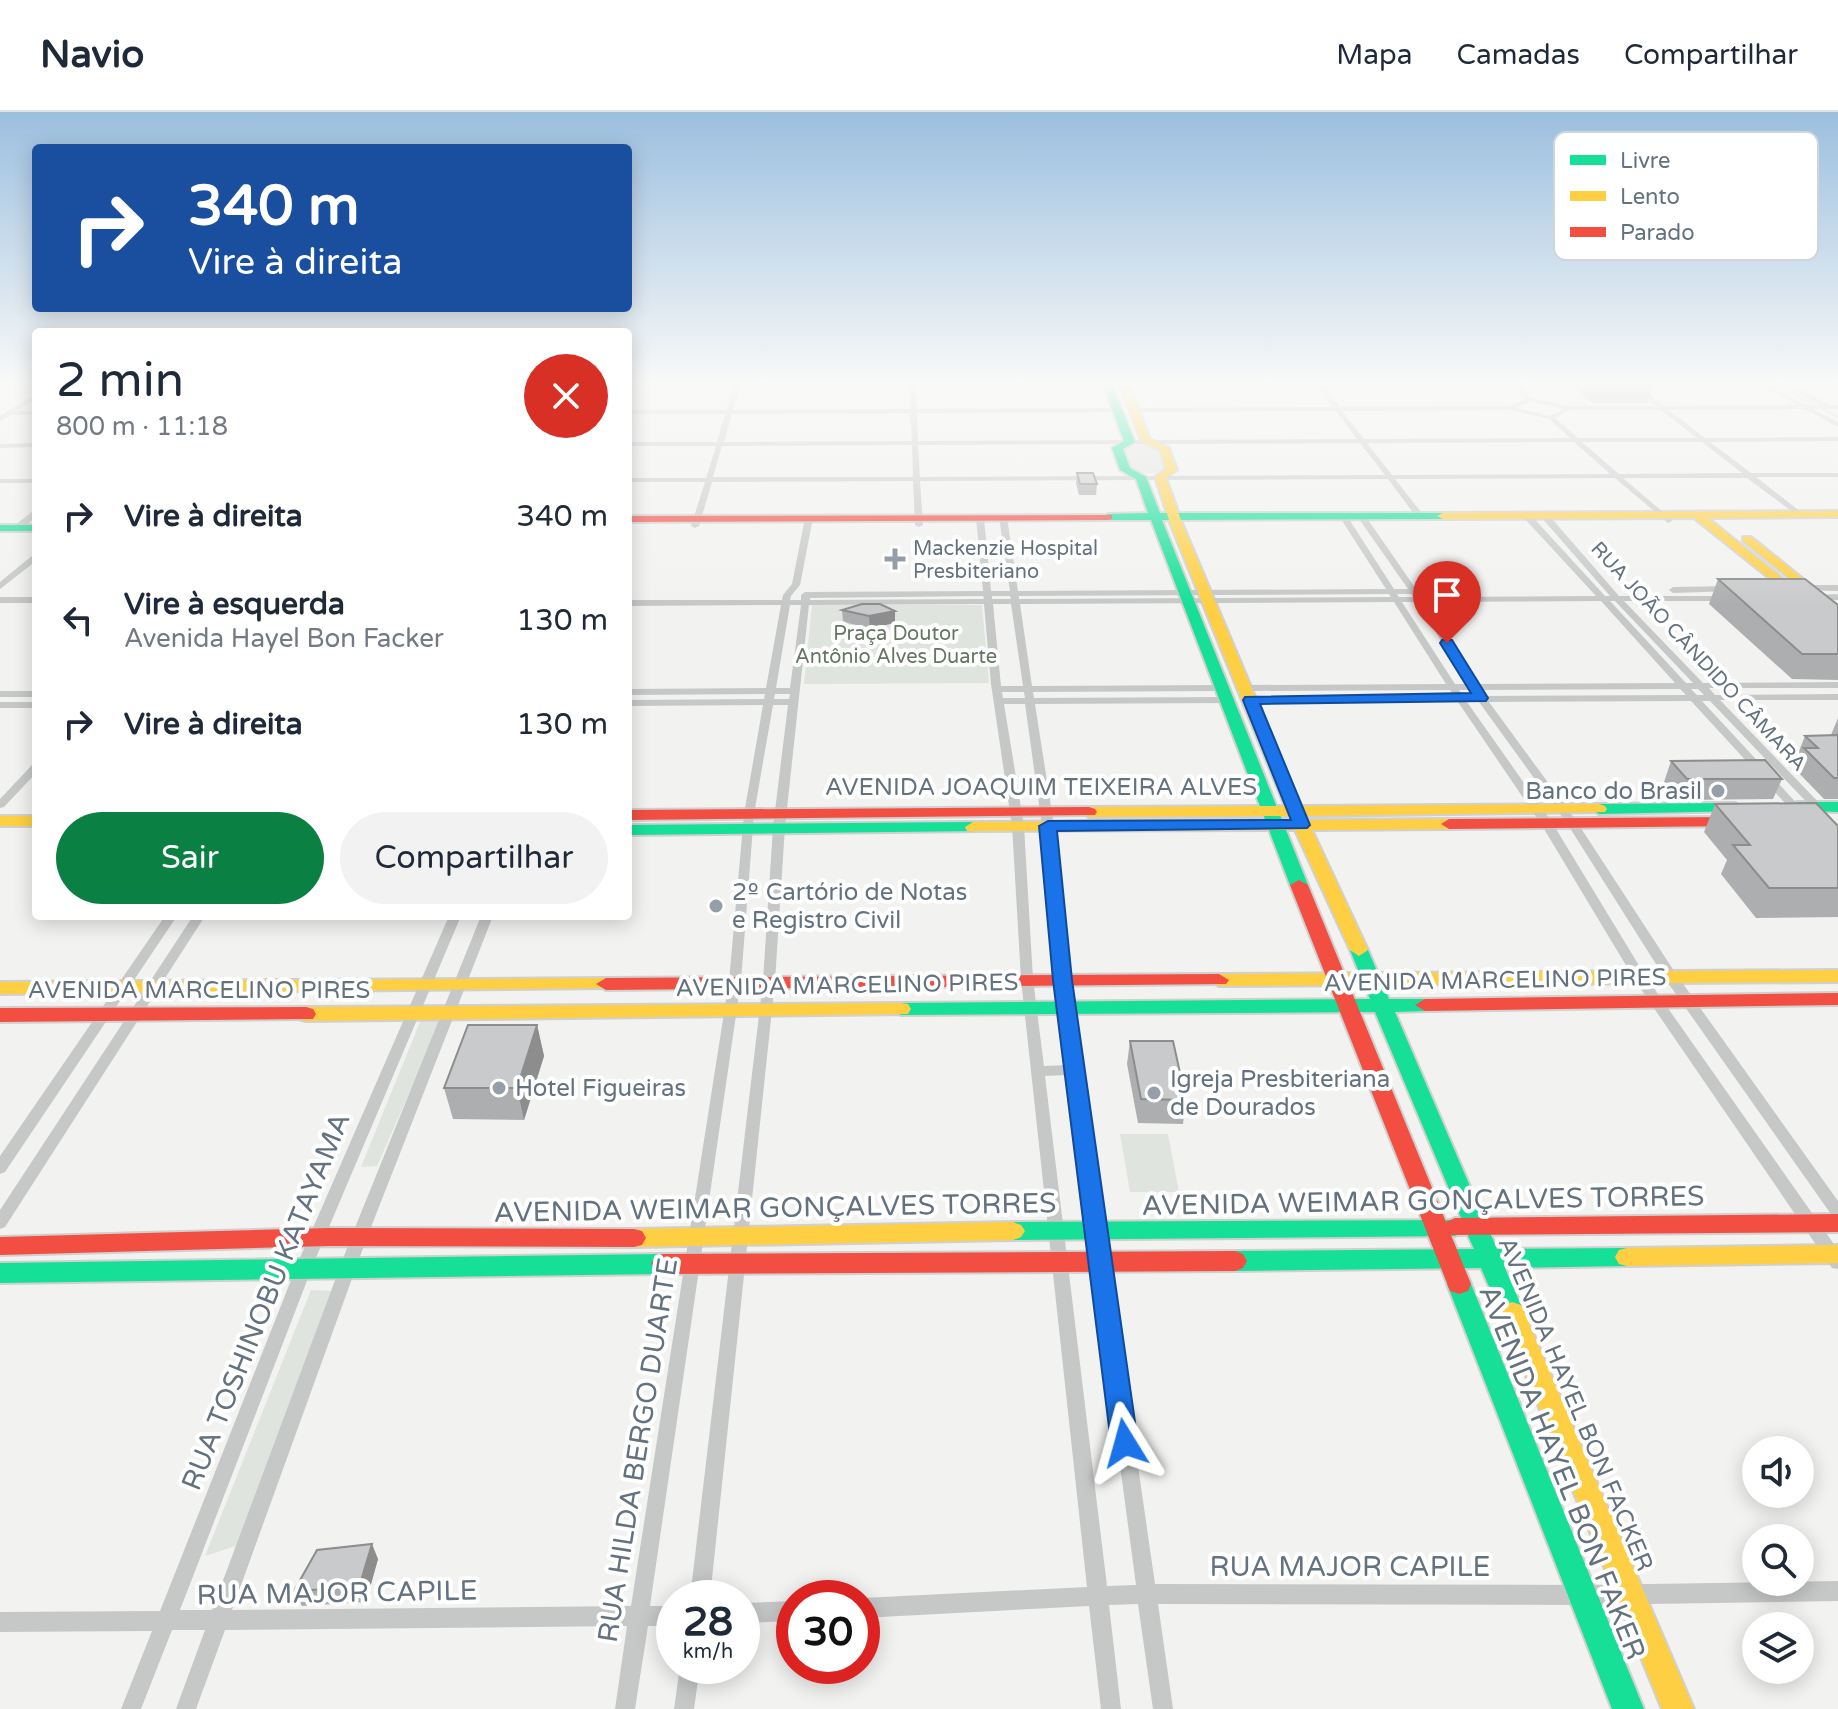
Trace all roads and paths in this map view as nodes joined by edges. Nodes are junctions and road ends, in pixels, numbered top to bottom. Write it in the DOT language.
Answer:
graph roads {
  1 [pos="716,457"];
  2 [pos="917,457"];
  3 [pos="1120,457"];
  4 [pos="1167,457"];
  5 [pos="1375,457"];
  6 [pos="1596,457"];
  7 [pos="1725,457"];
  8 [pos="1748,475"];
  9 [pos="1838,475"];
  10 [pos="1618,476"];
  11 [pos="1151,477"];
  12 [pos="1390,477"];
  13 [pos="918,479"];
  14 [pos="632,480"];
  15 [pos="709,480"];
  16 [pos="0,481"];
  17 [pos="32,481"];
  18 [pos="1798,514"];
  19 [pos="1838,514"];
  20 [pos="1420,516"];
  21 [pos="1538,518"];
  22 [pos="1664,518"];
  23 [pos="1711,518"];
  24 [pos="632,519"];
  25 [pos="1167,519"];
  26 [pos="1355,519"];
  27 [pos="1838,520"];
  28 [pos="920,521"];
  29 [pos="981,521"];
  30 [pos="1003,521"];
  31 [pos="696,522"];
  32 [pos="808,522"];
  33 [pos="632,526"];
  34 [pos="32,560"];
  35 [pos="0,586"];
  36 [pos="1838,588"];
  37 [pos="1601,593"];
  38 [pos="1795,593"];
  39 [pos="632,595"];
  40 [pos="1417,595"];
  41 [pos="796,596"];
  42 [pos="1184,596"];
  43 [pos="1208,596"];
  44 [pos="1396,596"];
  45 [pos="1838,597"];
  46 [pos="988,598"];
  47 [pos="1013,598"];
  48 [pos="1618,598"];
  49 [pos="0,600"];
  50 [pos="32,600"];
  51 [pos="632,603"];
  52 [pos="1838,613"];
  53 [pos="1838,630"];
  54 [pos="1679,685"];
  55 [pos="1699,685"];
  56 [pos="1838,685"];
  57 [pos="1453,687"];
  58 [pos="1474,687"];
  59 [pos="632,692"];
  60 [pos="0,694"];
  61 [pos="32,694"];
  62 [pos="1225,694"];
  63 [pos="1248,694"];
  64 [pos="999,695"];
  65 [pos="1026,695"];
  66 [pos="770,696"];
  67 [pos="794,696"];
  68 [pos="1459,697"];
  69 [pos="1691,697"];
  70 [pos="1711,697"];
  71 [pos="1838,697"];
  72 [pos="1481,698"];
  73 [pos="632,703"];
  74 [pos="0,705"];
  75 [pos="32,705"];
  76 [pos="32,771"];
  77 [pos="0,805"];
  78 [pos="1820,814"];
  79 [pos="632,815"];
  80 [pos="1274,817"];
  81 [pos="1299,817"];
  82 [pos="1542,817"];
  83 [pos="1568,817"];
  84 [pos="1017,819"];
  85 [pos="1046,819"];
  86 [pos="780,820"];
  87 [pos="0,821"];
  88 [pos="32,821"];
  89 [pos="749,821"];
  90 [pos="632,830"];
  91 [pos="0,833"];
  92 [pos="32,833"];
  93 [pos="168,920"];
  94 [pos="196,920"];
  95 [pos="453,920"];
  96 [pos="485,920"];
  97 [pos="1838,976"];
  98 [pos="1671,977"];
  99 [pos="1027,979"];
  100 [pos="1641,979"];
  101 [pos="1062,980"];
  102 [pos="1373,980"];
  103 [pos="735,981"];
  104 [pos="769,981"];
  105 [pos="1338,981"];
  106 [pos="461,984"];
  107 [pos="427,985"];
  108 [pos="122,987"];
  109 [pos="152,987"];
  110 [pos="0,988"];
  111 [pos="1838,999"];
  112 [pos="1657,1002"];
  113 [pos="1689,1002"];
  114 [pos="1066,1005"];
  115 [pos="1349,1006"];
  116 [pos="1382,1006"];
  117 [pos="1031,1007"];
  118 [pos="450,1011"];
  119 [pos="416,1012"];
  120 [pos="731,1012"];
  121 [pos="766,1012"];
  122 [pos="103,1014"];
  123 [pos="133,1014"];
  124 [pos="0,1015"];
  125 [pos="1074,1070"];
  126 [pos="1038,1071"];
  127 [pos="0,1168"];
  128 [pos="1838,1213"];
  129 [pos="0,1223"];
  130 [pos="1838,1223"];
  131 [pos="1811,1224"];
  132 [pos="1435,1229"];
  133 [pos="1477,1229"];
  134 [pos="1095,1231"];
  135 [pos="1057,1233"];
  136 [pos="741,1234"];
  137 [pos="359,1237"];
  138 [pos="317,1238"];
  139 [pos="697,1238"];
  140 [pos="0,1246"];
  141 [pos="1446,1257"];
  142 [pos="1489,1257"];
  143 [pos="1836,1257"];
  144 [pos="738,1262"];
  145 [pos="1101,1262"];
  146 [pos="1061,1263"];
  147 [pos="693,1264"];
  148 [pos="348,1265"];
  149 [pos="305,1266"];
  150 [pos="0,1273"];
  151 [pos="702,1580"];
  152 [pos="1838,1591"];
  153 [pos="1630,1593"];
  154 [pos="1145,1594"];
  155 [pos="1584,1595"];
  156 [pos="1096,1597"];
  157 [pos="880,1607"];
  158 [pos="641,1616"];
  159 [pos="656,1616"];
  160 [pos="168,1621"];
  161 [pos="221,1621"];
  162 [pos="0,1622"];
  163 [pos="687,1684"];
  164 [pos="131,1709"];
  165 [pos="186,1709"];
  166 [pos="625,1709"];
  167 [pos="684,1709"];
  168 [pos="1111,1709"];
  169 [pos="1163,1709"];
  170 [pos="1628,1709"];
  171 [pos="1678,1709"];
  1 -- 15 [label="street"];
  2 -- 13 [label="street"];
  3 -- 11 [label="main road, AVENIDA HAYEL BON FACKER"];
  4 -- 11 [label="main road, AVENIDA HAYEL BON FACKER"];
  5 -- 12 [label="street"];
  6 -- 10 [label="street"];
  7 -- 8 [label="street"];
  8 -- 9 [label="street"];
  8 -- 10 [label="street"];
  8 -- 18 [label="street"];
  10 -- 12 [label="street"];
  10 -- 22 [label="street"];
  11 -- 12 [label="street"];
  11 -- 13 [label="street"];
  11 -- 25 [label="main road, AVENIDA HAYEL BON FACKER"];
  12 -- 20 [label="street"];
  13 -- 15 [label="street"];
  13 -- 28 [label="street"];
  14 -- 15 [label="street"];
  15 -- 31 [label="street"];
  16 -- 17 [label="street"];
  18 -- 19 [label="main road"];
  18 -- 23 [label="main road"];
  20 -- 21 [label="main road"];
  20 -- 26 [label="main road"];
  21 -- 22 [label="main road"];
  21 -- 26 [label="main road"];
  21 -- 37 [label="street, RUA JOÃO CÂNDIDO CÂMARA"];
  21 -- 37 [label="street"];
  22 -- 23 [label="main road"];
  23 -- 27 [label="main road"];
  23 -- 38 [label="main road"];
  24 -- 31 [label="main road"];
  25 -- 26 [label="main road"];
  25 -- 30 [label="main road"];
  25 -- 42 [label="main road, AVENIDA HAYEL BON FACKER"];
  25 -- 43 [label="main road, AVENIDA HAYEL BON FACKER"];
  26 -- 40 [label="street"];
  26 -- 44 [label="street"];
  28 -- 29 [label="main road"];
  28 -- 32 [label="main road"];
  29 -- 30 [label="main road"];
  29 -- 46 [label="street"];
  30 -- 47 [label="street"];
  31 -- 32 [label="main road"];
  31 -- 33 [label="main road"];
  32 -- 41 [label="street, RUA HILDA BERGO DUARTE"];
  34 -- 35 [label="street"];
  36 -- 38 [label="street"];
  37 -- 40 [label="street"];
  37 -- 48 [label="street, RUA JOÃO CÂNDIDO CÂMARA"];
  37 -- 48 [label="street"];
  37 -- 54 [label="street"];
  38 -- 45 [label="street"];
  38 -- 52 [label="main road"];
  38 -- 53 [label="main road"];
  39 -- 41 [label="street"];
  40 -- 44 [label="street"];
  40 -- 58 [label="street"];
  41 -- 46 [label="street"];
  41 -- 51 [label="street"];
  41 -- 66 [label="street, RUA HILDA BERGO DUARTE"];
  41 -- 67 [label="street, RUA HILDA BERGO DUARTE"];
  42 -- 43 [label="street"];
  42 -- 47 [label="street"];
  42 -- 62 [label="main road, AVENIDA HAYEL BON FACKER"];
  43 -- 44 [label="street"];
  43 -- 63 [label="main road, AVENIDA HAYEL BON FACKER"];
  44 -- 57 [label="street"];
  46 -- 47 [label="street"];
  46 -- 64 [label="street"];
  47 -- 65 [label="street"];
  48 -- 55 [label="street, RUA JOÃO CÂNDIDO CÂMARA"];
  49 -- 50 [label="street"];
  54 -- 55 [label="street"];
  54 -- 58 [label="street"];
  54 -- 69 [label="street"];
  55 -- 56 [label="street"];
  55 -- 70 [label="street, RUA JOÃO CÂNDIDO CÂMARA"];
  57 -- 58 [label="street"];
  57 -- 63 [label="street"];
  57 -- 68 [label="street"];
  58 -- 72 [label="street"];
  59 -- 66 [label="street"];
  60 -- 61 [label="street"];
  62 -- 65 [label="street"];
  62 -- 80 [label="main road, AVENIDA HAYEL BON FACKER"];
  63 -- 68 [label="street"];
  63 -- 81 [label="main road, AVENIDA HAYEL BON FACKER"];
  64 -- 65 [label="street"];
  64 -- 84 [label="street"];
  65 -- 85 [label="street"];
  66 -- 67 [label="street"];
  66 -- 73 [label="street"];
  66 -- 89 [label="street, RUA HILDA BERGO DUARTE"];
  67 -- 86 [label="street, RUA HILDA BERGO DUARTE"];
  68 -- 72 [label="street"];
  68 -- 82 [label="street"];
  69 -- 70 [label="street"];
  69 -- 72 [label="street"];
  69 -- 78 [label="street"];
  70 -- 71 [label="street"];
  70 -- 78 [label="street, RUA JOÃO CÂNDIDO CÂMARA"];
  72 -- 83 [label="street"];
  74 -- 75 [label="street"];
  76 -- 77 [label="street"];
  78 -- 83 [label="main road, AVENIDA JOAQUIM TEIXEIRA ALVES"];
  79 -- 89 [label="main road, AVENIDA JOAQUIM TEIXEIRA ALVES"];
  80 -- 81 [label="main road, AVENIDA JOAQUIM TEIXEIRA ALVES"];
  80 -- 85 [label="main road, AVENIDA JOAQUIM TEIXEIRA ALVES"];
  80 -- 105 [label="main road, AVENIDA HAYEL BON FACKER"];
  81 -- 82 [label="main road, AVENIDA JOAQUIM TEIXEIRA ALVES"];
  81 -- 102 [label="main road, AVENIDA HAYEL BON FACKER"];
  82 -- 83 [label="main road, AVENIDA JOAQUIM TEIXEIRA ALVES"];
  82 -- 100 [label="street"];
  83 -- 98 [label="street"];
  84 -- 85 [label="main road, AVENIDA JOAQUIM TEIXEIRA ALVES"];
  84 -- 86 [label="main road, AVENIDA JOAQUIM TEIXEIRA ALVES"];
  84 -- 99 [label="street"];
  85 -- 101 [label="street"];
  86 -- 89 [label="main road, AVENIDA JOAQUIM TEIXEIRA ALVES"];
  86 -- 104 [label="street, RUA HILDA BERGO DUARTE"];
  87 -- 88 [label="main road"];
  89 -- 90 [label="main road, AVENIDA JOAQUIM TEIXEIRA ALVES"];
  89 -- 103 [label="street, RUA HILDA BERGO DUARTE"];
  91 -- 92 [label="main road"];
  93 -- 108 [label="street"];
  94 -- 109 [label="street"];
  95 -- 107 [label="street, RUA TOSHINOBU KATAYAMA"];
  96 -- 106 [label="street"];
  97 -- 98 [label="main road, AVENIDA MARCELINO PIRES"];
  98 -- 100 [label="main road, AVENIDA MARCELINO PIRES"];
  98 -- 113 [label="street"];
  99 -- 101 [label="main road, AVENIDA MARCELINO PIRES"];
  99 -- 104 [label="main road, AVENIDA MARCELINO PIRES"];
  99 -- 117 [label="street"];
  100 -- 102 [label="main road, AVENIDA MARCELINO PIRES"];
  100 -- 112 [label="street"];
  101 -- 105 [label="main road, AVENIDA MARCELINO PIRES"];
  101 -- 114 [label="street"];
  102 -- 105 [label="main road, AVENIDA MARCELINO PIRES"];
  102 -- 116 [label="main road, AVENIDA HAYEL BON FACKER"];
  103 -- 104 [label="main road, AVENIDA MARCELINO PIRES"];
  103 -- 106 [label="main road, AVENIDA MARCELINO PIRES"];
  103 -- 120 [label="street, RUA HILDA BERGO DUARTE"];
  104 -- 121 [label="street, RUA HILDA BERGO DUARTE"];
  105 -- 115 [label="main road, AVENIDA HAYEL BON FACKER"];
  106 -- 107 [label="main road, AVENIDA MARCELINO PIRES"];
  106 -- 118 [label="street"];
  107 -- 109 [label="main road, AVENIDA MARCELINO PIRES"];
  107 -- 119 [label="street, RUA TOSHINOBU KATAYAMA"];
  108 -- 109 [label="main road, AVENIDA MARCELINO PIRES"];
  108 -- 110 [label="main road, AVENIDA MARCELINO PIRES"];
  108 -- 122 [label="street"];
  109 -- 123 [label="street"];
  111 -- 113 [label="main road, AVENIDA MARCELINO PIRES"];
  112 -- 113 [label="main road, AVENIDA MARCELINO PIRES"];
  112 -- 116 [label="main road, AVENIDA MARCELINO PIRES"];
  112 -- 131 [label="street"];
  113 -- 128 [label="street"];
  114 -- 115 [label="main road, AVENIDA MARCELINO PIRES"];
  114 -- 117 [label="main road, AVENIDA MARCELINO PIRES"];
  114 -- 125 [label="street"];
  115 -- 116 [label="main road, AVENIDA MARCELINO PIRES"];
  115 -- 132 [label="main road, AVENIDA HAYEL BON FACKER"];
  116 -- 133 [label="main road, AVENIDA HAYEL BON FACKER"];
  117 -- 121 [label="main road, AVENIDA MARCELINO PIRES"];
  117 -- 126 [label="street"];
  118 -- 119 [label="main road, AVENIDA MARCELINO PIRES"];
  118 -- 120 [label="main road, AVENIDA MARCELINO PIRES"];
  118 -- 137 [label="street"];
  119 -- 123 [label="main road, AVENIDA MARCELINO PIRES"];
  119 -- 138 [label="street, RUA TOSHINOBU KATAYAMA"];
  120 -- 121 [label="main road, AVENIDA MARCELINO PIRES"];
  120 -- 139 [label="street, RUA HILDA BERGO DUARTE"];
  121 -- 136 [label="street, RUA HILDA BERGO DUARTE"];
  122 -- 123 [label="main road, AVENIDA MARCELINO PIRES"];
  122 -- 124 [label="main road, AVENIDA MARCELINO PIRES"];
  122 -- 127 [label="street"];
  123 -- 129 [label="street"];
  125 -- 126 [label="street"];
  125 -- 134 [label="street"];
  126 -- 135 [label="street"];
  130 -- 131 [label="main road, AVENIDA WEIMAR GONÇALVES TORRES"];
  131 -- 133 [label="main road, AVENIDA WEIMAR GONÇALVES TORRES"];
  131 -- 143 [label="street"];
  132 -- 133 [label="main road, AVENIDA WEIMAR GONÇALVES TORRES"];
  132 -- 134 [label="main road, AVENIDA WEIMAR GONÇALVES TORRES"];
  132 -- 141 [label="main road, AVENIDA HAYEL BON FACKER"];
  133 -- 142 [label="main road, AVENIDA HAYEL BON FACKER"];
  134 -- 135 [label="main road, AVENIDA WEIMAR GONÇALVES TORRES"];
  134 -- 145 [label="street"];
  135 -- 136 [label="main road, AVENIDA WEIMAR GONÇALVES TORRES"];
  135 -- 146 [label="street"];
  136 -- 139 [label="main road, AVENIDA WEIMAR GONÇALVES TORRES"];
  136 -- 144 [label="street, RUA HILDA BERGO DUARTE"];
  137 -- 138 [label="main road, AVENIDA WEIMAR GONÇALVES TORRES"];
  137 -- 139 [label="main road, AVENIDA WEIMAR GONÇALVES TORRES"];
  137 -- 148 [label="street"];
  138 -- 140 [label="main road, AVENIDA WEIMAR GONÇALVES TORRES"];
  138 -- 149 [label="street, RUA TOSHINOBU KATAYAMA"];
  139 -- 147 [label="street, RUA HILDA BERGO DUARTE"];
  141 -- 142 [label="main road, AVENIDA WEIMAR GONÇALVES TORRES"];
  141 -- 145 [label="main road, AVENIDA WEIMAR GONÇALVES TORRES"];
  141 -- 155 [label="main road, AVENIDA HAYEL BON FAKER"];
  142 -- 143 [label="main road, AVENIDA WEIMAR GONÇALVES TORRES"];
  142 -- 153 [label="main road, AVENIDA HAYEL BON FACKER"];
  144 -- 146 [label="main road, AVENIDA WEIMAR GONÇALVES TORRES"];
  144 -- 147 [label="main road, AVENIDA WEIMAR GONÇALVES TORRES"];
  144 -- 151 [label="street, RUA HILDA BERGO DUARTE"];
  145 -- 146 [label="main road, AVENIDA WEIMAR GONÇALVES TORRES"];
  145 -- 154 [label="street"];
  146 -- 156 [label="street"];
  147 -- 148 [label="main road, AVENIDA WEIMAR GONÇALVES TORRES"];
  147 -- 158 [label="street, RUA HILDA BERGO DUARTE"];
  148 -- 149 [label="main road, AVENIDA WEIMAR GONÇALVES TORRES"];
  148 -- 161 [label="street"];
  149 -- 150 [label="main road, AVENIDA WEIMAR GONÇALVES TORRES"];
  149 -- 160 [label="street, RUA TOSHINOBU KATAYAMA"];
  152 -- 153 [label="street, RUA MAJOR CAPILE"];
  153 -- 155 [label="street, RUA MAJOR CAPILE"];
  153 -- 171 [label="main road, AVENIDA HAYEL BON FACKER"];
  154 -- 155 [label="street, RUA MAJOR CAPILE"];
  154 -- 156 [label="street, RUA MAJOR CAPILE"];
  154 -- 169 [label="street"];
  155 -- 170 [label="main road, AVENIDA HAYEL BON FAKER"];
  156 -- 157 [label="street, RUA MAJOR CAPILE"];
  156 -- 168 [label="street"];
  158 -- 159 [label="street, RUA MAJOR CAPILE"];
  158 -- 161 [label="street, RUA MAJOR CAPILE"];
  158 -- 166 [label="street, RUA HILDA BERGO DUARTE"];
  160 -- 161 [label="street, RUA MAJOR CAPILE"];
  160 -- 162 [label="street, RUA MAJOR CAPILE"];
  160 -- 164 [label="street, RUA TOSHINOBU KATAYAMA"];
  161 -- 165 [label="street"];
  163 -- 167 [label="street"];
}
